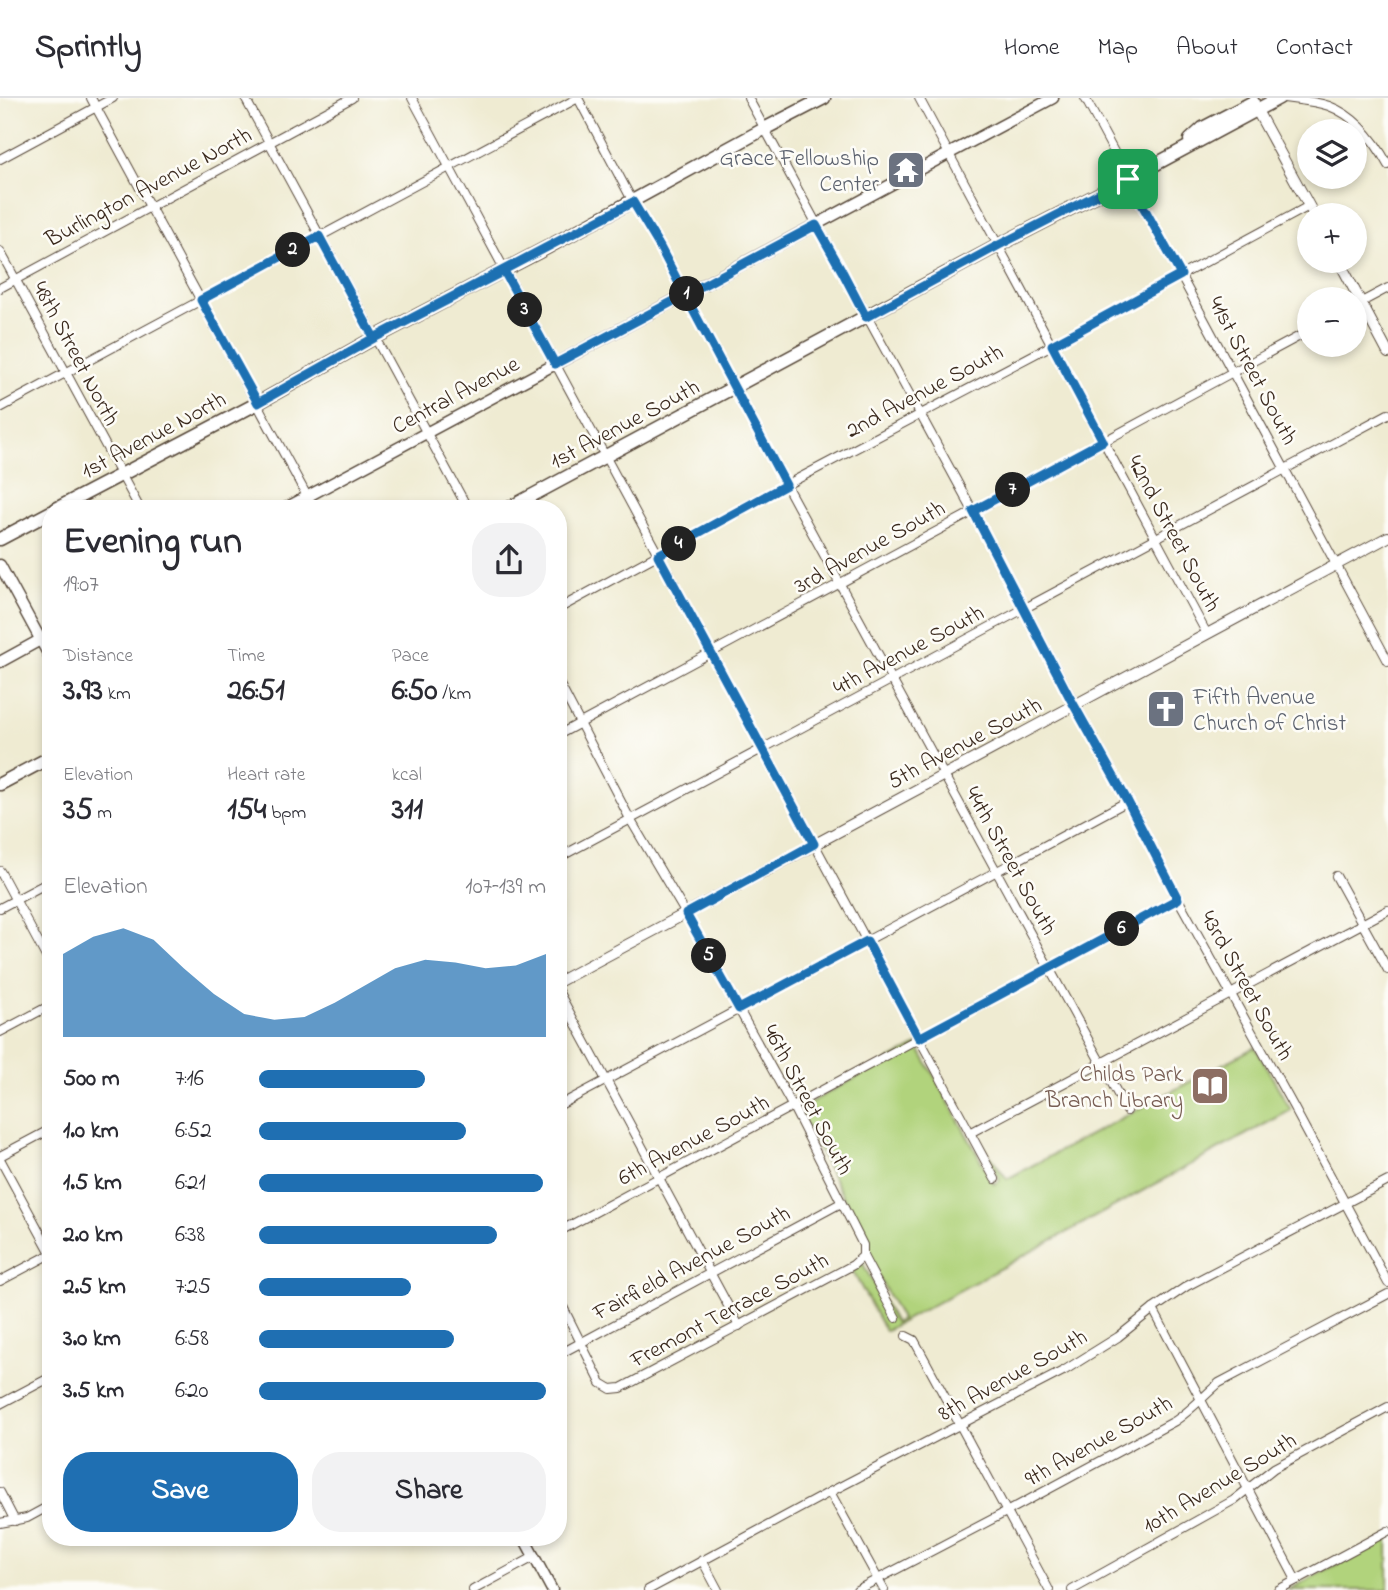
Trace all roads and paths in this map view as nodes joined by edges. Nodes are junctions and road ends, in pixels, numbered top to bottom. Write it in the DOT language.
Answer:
graph roads {
  1 [pos="91,98"];
  2 [pos="113,98"];
  3 [pos="245,98"];
  4 [pos="352,98"];
  5 [pos="412,98"];
  6 [pos="578,98"];
  7 [pos="748,98"];
  8 [pos="824,98"];
  9 [pos="919,98"];
  10 [pos="1053,98"];
  11 [pos="1085,98"];
  12 [pos="1282,98"];
  13 [pos="1253,103"];
  14 [pos="96,107"];
  15 [pos="764,129"];
  16 [pos="270,142"];
  17 [pos="949,154"];
  18 [pos="0,159"];
  19 [pos="1388,165"];
  20 [pos="449,167"];
  21 [pos="1128,179"];
  22 [pos="633,202"];
  23 [pos="1307,203"];
  24 [pos="149,207"];
  25 [pos="1297,217"];
  26 [pos="816,225"];
  27 [pos="319,236"];
  28 [pos="999,245"];
  29 [pos="0,251"];
  30 [pos="504,271"];
  31 [pos="1181,275"];
  32 [pos="15,279"];
  33 [pos="0,288"];
  34 [pos="1388,289"];
  35 [pos="685,295"];
  36 [pos="201,300"];
  37 [pos="1367,300"];
  38 [pos="866,317"];
  39 [pos="1367,319"];
  40 [pos="1297,337"];
  41 [pos="374,338"];
  42 [pos="1052,345"];
  43 [pos="1388,353"];
  44 [pos="555,364"];
  45 [pos="1233,372"];
  46 [pos="66,373"];
  47 [pos="735,387"];
  48 [pos="258,403"];
  49 [pos="0,408"];
  50 [pos="919,414"];
  51 [pos="1388,414"];
  52 [pos="427,433"];
  53 [pos="1103,441"];
  54 [pos="605,457"];
  55 [pos="1285,469"];
  56 [pos="121,475"];
  57 [pos="786,485"];
  58 [pos="307,496"];
  59 [pos="74,500"];
  60 [pos="135,500"];
  61 [pos="300,500"];
  62 [pos="309,500"];
  63 [pos="463,500"];
  64 [pos="524,500"];
  65 [pos="973,511"];
  66 [pos="42,517"];
  67 [pos="1388,537"];
  68 [pos="1156,538"];
  69 [pos="0,539"];
  70 [pos="658,555"];
  71 [pos="0,565"];
  72 [pos="1336,565"];
  73 [pos="840,584"];
  74 [pos="567,604"];
  75 [pos="1024,609"];
  76 [pos="42,631"];
  77 [pos="1207,634"];
  78 [pos="42,639"];
  79 [pos="711,653"];
  80 [pos="1388,661"];
  81 [pos="0,662"];
  82 [pos="892,679"];
  83 [pos="567,698"];
  84 [pos="1074,705"];
  85 [pos="580,723"];
  86 [pos="567,730"];
  87 [pos="763,748"];
  88 [pos="42,762"];
  89 [pos="944,775"];
  90 [pos="0,784"];
  91 [pos="1128,802"];
  92 [pos="631,819"];
  93 [pos="814,844"];
  94 [pos="567,853"];
  95 [pos="0,871"];
  96 [pos="997,872"];
  97 [pos="1336,876"];
  98 [pos="42,886"];
  99 [pos="1178,899"];
  100 [pos="15,900"];
  101 [pos="0,908"];
  102 [pos="1388,910"];
  103 [pos="686,914"];
  104 [pos="1362,923"];
  105 [pos="867,941"];
  106 [pos="42,950"];
  107 [pos="1049,968"];
  108 [pos="1388,970"];
  109 [pos="567,977"];
  110 [pos="1230,994"];
  111 [pos="567,1008"];
  112 [pos="739,1009"];
  113 [pos="42,1010"];
  114 [pos="0,1032"];
  115 [pos="919,1038"];
  116 [pos="1101,1063"];
  117 [pos="606,1080"];
  118 [pos="567,1101"];
  119 [pos="793,1107"];
  120 [pos="1127,1111"];
  121 [pos="970,1133"];
  122 [pos="42,1134"];
  123 [pos="0,1158"];
  124 [pos="659,1178"];
  125 [pos="995,1179"];
  126 [pos="1388,1181"];
  127 [pos="841,1203"];
  128 [pos="1346,1203"];
  129 [pos="567,1227"];
  130 [pos="42,1237"];
  131 [pos="863,1256"];
  132 [pos="42,1259"];
  133 [pos="710,1273"];
  134 [pos="0,1281"];
  135 [pos="1388,1283"];
  136 [pos="1388,1294"];
  137 [pos="1153,1309"];
  138 [pos="567,1314"];
  139 [pos="896,1318"];
  140 [pos="739,1326"];
  141 [pos="906,1336"];
  142 [pos="582,1342"];
  143 [pos="567,1350"];
  144 [pos="42,1382"];
  145 [pos="1201,1399"];
  146 [pos="0,1404"];
  147 [pos="1388,1407"];
  148 [pos="961,1424"];
  149 [pos="1248,1489"];
  150 [pos="0,1492"];
  151 [pos="830,1492"];
  152 [pos="42,1510"];
  153 [pos="1008,1511"];
  154 [pos="15,1521"];
  155 [pos="0,1522"];
  156 [pos="1388,1531"];
  157 [pos="528,1546"];
  158 [pos="534,1557"];
  159 [pos="702,1560"];
  160 [pos="878,1579"];
  161 [pos="1296,1580"];
  162 [pos="473,1590"];
  163 [pos="552,1590"];
  164 [pos="648,1590"];
  165 [pos="718,1590"];
  166 [pos="857,1590"];
  167 [pos="884,1590"];
  168 [pos="1049,1590"];
  169 [pos="1072,1590"];
  170 [pos="1278,1590"];
  1 -- 14 [label="street"];
  2 -- 14 [label="street"];
  3 -- 16 [label="street"];
  4 -- 16 [label="street, Burlington Avenue North"];
  5 -- 20 [label="street"];
  6 -- 20 [label="street"];
  6 -- 22 [label="street, 44th Street South"];
  7 -- 15 [label="street, 43rd Street South"];
  8 -- 15 [label="main road, 1st Avenue North"];
  9 -- 17 [label="street, 42nd Street South"];
  10 -- 17 [label="main road, Central Avenue"];
  11 -- 21 [label="street, 41st Street South"];
  12 -- 13 [label="main road, 1st Avenue South"];
  12 -- 19 [label="street"];
  13 -- 21 [label="main road, 1st Avenue South"];
  13 -- 23 [label="street"];
  14 -- 18 [label="street"];
  14 -- 24 [label="street"];
  15 -- 22 [label="main road, 1st Avenue North"];
  15 -- 26 [label="street, 43rd Street South"];
  16 -- 24 [label="street, Burlington Avenue North"];
  16 -- 27 [label="street"];
  17 -- 26 [label="main road, Central Avenue"];
  17 -- 28 [label="street, 42nd Street South"];
  20 -- 27 [label="street"];
  20 -- 30 [label="street"];
  21 -- 28 [label="main road, 1st Avenue South"];
  21 -- 31 [label="street, 41st Street South"];
  22 -- 30 [label="main road, 1st Avenue North"];
  22 -- 35 [label="street, 44th Street South"];
  24 -- 32 [label="street, Burlington Avenue North"];
  24 -- 36 [label="street"];
  25 -- 31 [label="street, 2nd Avenue South"];
  26 -- 35 [label="main road, Central Avenue"];
  26 -- 38 [label="street, 43rd Street South"];
  27 -- 36 [label="street"];
  27 -- 41 [label="street"];
  28 -- 38 [label="main road, 1st Avenue South"];
  28 -- 42 [label="street, 42nd Street South"];
  29 -- 32 [label="street, 48th Street North"];
  30 -- 41 [label="main road, 1st Avenue North"];
  30 -- 44 [label="street"];
  31 -- 42 [label="street, 2nd Avenue South"];
  31 -- 45 [label="street, 41st Street South"];
  32 -- 33 [label="street, Burlington Avenue North"];
  32 -- 46 [label="street, 48th Street North"];
  34 -- 37 [label="street"];
  35 -- 44 [label="main road, Central Avenue"];
  35 -- 47 [label="street, 44th Street South"];
  36 -- 46 [label="street"];
  36 -- 48 [label="street"];
  38 -- 47 [label="main road, 1st Avenue South"];
  38 -- 50 [label="street, 43rd Street South"];
  39 -- 43 [label="street"];
  40 -- 45 [label="street, 3rd Avenue South"];
  41 -- 48 [label="main road, 1st Avenue North"];
  41 -- 52 [label="street"];
  42 -- 50 [label="street, 2nd Avenue South"];
  42 -- 53 [label="street, 42nd Street South"];
  44 -- 52 [label="main road, Central Avenue"];
  44 -- 54 [label="street"];
  45 -- 53 [label="street, 3rd Avenue South"];
  45 -- 55 [label="street, 41st Street South"];
  46 -- 49 [label="street"];
  46 -- 56 [label="street, 48th Street North"];
  47 -- 54 [label="main road, 1st Avenue South"];
  47 -- 57 [label="street, 44th Street South"];
  48 -- 56 [label="main road, 1st Avenue North"];
  48 -- 58 [label="street"];
  50 -- 57 [label="street, 2nd Avenue South"];
  50 -- 65 [label="street, 43rd Street South"];
  51 -- 55 [label="street, 4th Avenue South"];
  52 -- 58 [label="main road, Central Avenue"];
  52 -- 63 [label="street"];
  53 -- 65 [label="street, 3rd Avenue South"];
  53 -- 68 [label="street, 42nd Street South"];
  54 -- 64 [label="main road, 1st Avenue South"];
  54 -- 70 [label="street"];
  55 -- 68 [label="street, 4th Avenue South"];
  55 -- 72 [label="street, 41st Street South"];
  56 -- 59 [label="main road, 1st Avenue North"];
  56 -- 60 [label="street, 48th Street North"];
  57 -- 70 [label="street, 2nd Avenue South"];
  57 -- 73 [label="street, 44th Street South"];
  58 -- 61 [label="main road, Central Avenue"];
  58 -- 62 [label="street"];
  65 -- 73 [label="street, 3rd Avenue South"];
  65 -- 75 [label="street, 43rd Street South"];
  66 -- 69 [label="main road"];
  67 -- 72 [label="street, 5th Avenue South"];
  68 -- 75 [label="street, 4th Avenue South"];
  68 -- 77 [label="street, 42nd Street South"];
  70 -- 74 [label="street, 2nd Avenue South"];
  70 -- 79 [label="street"];
  71 -- 76 [label="main road"];
  72 -- 77 [label="street, 5th Avenue South"];
  72 -- 80 [label="street, 41st Street South"];
  73 -- 79 [label="street, 3rd Avenue South"];
  73 -- 82 [label="street, 44th Street South"];
  75 -- 82 [label="street, 4th Avenue South"];
  75 -- 84 [label="street, 43rd Street South"];
  77 -- 84 [label="street, 5th Avenue South"];
  78 -- 81 [label="main road"];
  79 -- 85 [label="street, 3rd Avenue South"];
  79 -- 87 [label="street"];
  82 -- 87 [label="street, 4th Avenue South"];
  82 -- 89 [label="street, 44th Street South"];
  83 -- 85 [label="street, 46th Street South"];
  84 -- 89 [label="street, 5th Avenue South"];
  84 -- 91 [label="street, 43rd Street South"];
  85 -- 86 [label="street, 3rd Avenue South"];
  85 -- 92 [label="street, 46th Street South"];
  87 -- 92 [label="street, 4th Avenue South"];
  87 -- 93 [label="street"];
  88 -- 90 [label="main road"];
  89 -- 93 [label="street, 5th Avenue South"];
  89 -- 96 [label="street, 44th Street South"];
  91 -- 96 [label="street"];
  91 -- 99 [label="street, 43rd Street South"];
  92 -- 94 [label="street, 4th Avenue South"];
  92 -- 103 [label="street, 46th Street South"];
  93 -- 103 [label="street, 5th Avenue South"];
  93 -- 105 [label="street"];
  95 -- 100 [label="street"];
  96 -- 105 [label="street"];
  96 -- 107 [label="street, 44th Street South"];
  97 -- 104 [label="street"];
  98 -- 100 [label="street"];
  99 -- 107 [label="street, 6th Avenue South"];
  99 -- 110 [label="street, 43rd Street South"];
  100 -- 101 [label="street"];
  100 -- 106 [label="street"];
  102 -- 104 [label="street"];
  103 -- 109 [label="street, 5th Avenue South"];
  103 -- 112 [label="street, 46th Street South"];
  104 -- 108 [label="street"];
  104 -- 110 [label="street"];
  105 -- 112 [label="street"];
  105 -- 115 [label="street"];
  107 -- 115 [label="street, 6th Avenue South"];
  107 -- 116 [label="street, 44th Street South"];
  110 -- 116 [label="street"];
  110 -- 128 [label="street, 43rd Street South"];
  111 -- 117 [label="street"];
  112 -- 117 [label="street"];
  112 -- 119 [label="street, 46th Street South"];
  113 -- 114 [label="street"];
  115 -- 119 [label="street, 6th Avenue South"];
  115 -- 121 [label="street"];
  116 -- 120 [label="street, 44th Street South"];
  116 -- 121 [label="street"];
  117 -- 118 [label="street"];
  117 -- 124 [label="street"];
  119 -- 124 [label="street, 6th Avenue South"];
  119 -- 127 [label="street, 46th Street South"];
  121 -- 125 [label="street"];
  122 -- 123 [label="street"];
  123 -- 130 [label="street"];
  124 -- 129 [label="street, 6th Avenue South"];
  124 -- 133 [label="street"];
  126 -- 128 [label="street, 8th Avenue South"];
  127 -- 131 [label="street, 46th Street South"];
  127 -- 133 [label="street, Fairfield Avenue South"];
  128 -- 135 [label="street, 43rd Street South"];
  128 -- 137 [label="street, 8th Avenue South"];
  131 -- 139 [label="street, 46th Street South"];
  131 -- 140 [label="street, Fremont Terrace South"];
  132 -- 134 [label="street"];
  133 -- 140 [label="street"];
  133 -- 142 [label="street, Fairfield Avenue South"];
  136 -- 145 [label="street, 9th Avenue South"];
  137 -- 145 [label="street"];
  137 -- 148 [label="street, 8th Avenue South"];
  138 -- 142 [label="street"];
  140 -- 142 [label="street, Fremont Terrace South"];
  141 -- 148 [label="street"];
  142 -- 143 [label="street, Fairfield Avenue South"];
  144 -- 146 [label="street"];
  145 -- 149 [label="street"];
  145 -- 153 [label="street, 9th Avenue South"];
  147 -- 149 [label="street, 10th Avenue South"];
  148 -- 151 [label="street, 8th Avenue South"];
  148 -- 153 [label="street"];
  149 -- 161 [label="street"];
  149 -- 169 [label="street, 10th Avenue South"];
  150 -- 154 [label="street"];
  151 -- 159 [label="street, 8th Avenue South"];
  151 -- 160 [label="street"];
  152 -- 154 [label="street"];
  153 -- 160 [label="street, 9th Avenue South"];
  153 -- 168 [label="street"];
  154 -- 155 [label="street"];
  156 -- 161 [label="street"];
  157 -- 158 [label="main road"];
  158 -- 162 [label="street"];
  158 -- 163 [label="main road"];
  159 -- 164 [label="street, 8th Avenue South"];
  159 -- 165 [label="street"];
  160 -- 166 [label="street, 9th Avenue South"];
  160 -- 167 [label="street"];
  161 -- 170 [label="street"];
}
